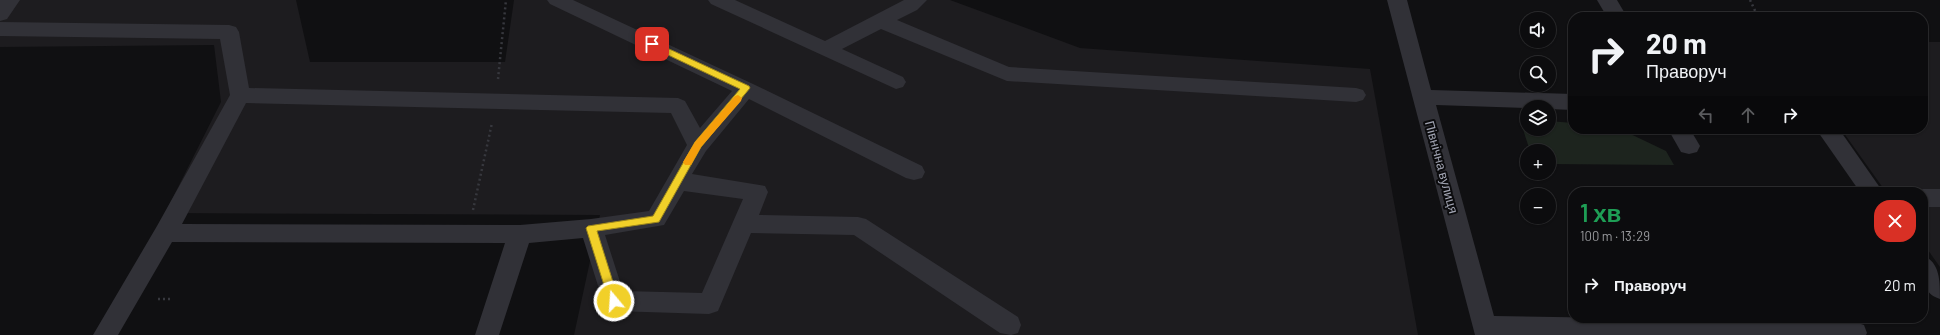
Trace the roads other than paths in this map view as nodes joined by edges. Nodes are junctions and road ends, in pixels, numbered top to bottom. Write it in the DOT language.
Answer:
graph roads {
  1 [pos="10,0"];
  2 [pos="557,0"];
  3 [pos="718,0"];
  4 [pos="1397,0"];
  5 [pos="1607,0"];
  6 [pos="908,2"];
  7 [pos="1614,12"];
  8 [pos="0,14"];
  9 [pos="881,21"];
  10 [pos="0,30"];
  11 [pos="826,49"];
  12 [pos="896,82"];
  13 [pos="746,88"];
  14 [pos="240,95"];
  15 [pos="1356,95"];
  16 [pos="1423,97"];
  17 [pos="1568,102"];
  18 [pos="1831,134"];
  19 [pos="698,145"];
  20 [pos="914,172"];
  21 [pos="678,181"];
  22 [pos="1868,187"];
  23 [pos="1928,198"];
  24 [pos="1940,198"];
  25 [pos="744,224"];
  26 [pos="591,228"];
  27 [pos="165,233"];
  28 [pos="520,234"];
  29 [pos="1928,272"];
  30 [pos="1940,289"];
  31 [pos="1009,325"];
  32 [pos="1486,331"];
  33 [pos="1855,333"];
  34 [pos="105,335"];
  35 [pos="487,335"];
  1 -- 8 [label="street"];
  2 -- 13 [label="street"];
  3 -- 11 [label="street"];
  4 -- 16 [label="street, Північна вулиця"];
  5 -- 7 [label="street"];
  6 -- 9 [label="street"];
  9 -- 11 [label="street"];
  9 -- 15 [label="street"];
  10 -- 14 [label="street"];
  11 -- 12 [label="street"];
  13 -- 19 [label="street"];
  13 -- 20 [label="street"];
  14 -- 19 [label="street"];
  14 -- 27 [label="street"];
  16 -- 17 [label="street"];
  16 -- 32 [label="street, Північна вулиця"];
  18 -- 22 [label="street"];
  19 -- 21 [label="street"];
  21 -- 25 [label="street"];
  21 -- 26 [label="street"];
  23 -- 24 [label="street"];
  25 -- 26 [label="street"];
  25 -- 31 [label="street"];
  26 -- 28 [label="street"];
  27 -- 28 [label="street"];
  27 -- 34 [label="street"];
  28 -- 35 [label="street"];
  29 -- 30 [label="street"];
  32 -- 33 [label="street"];
}
